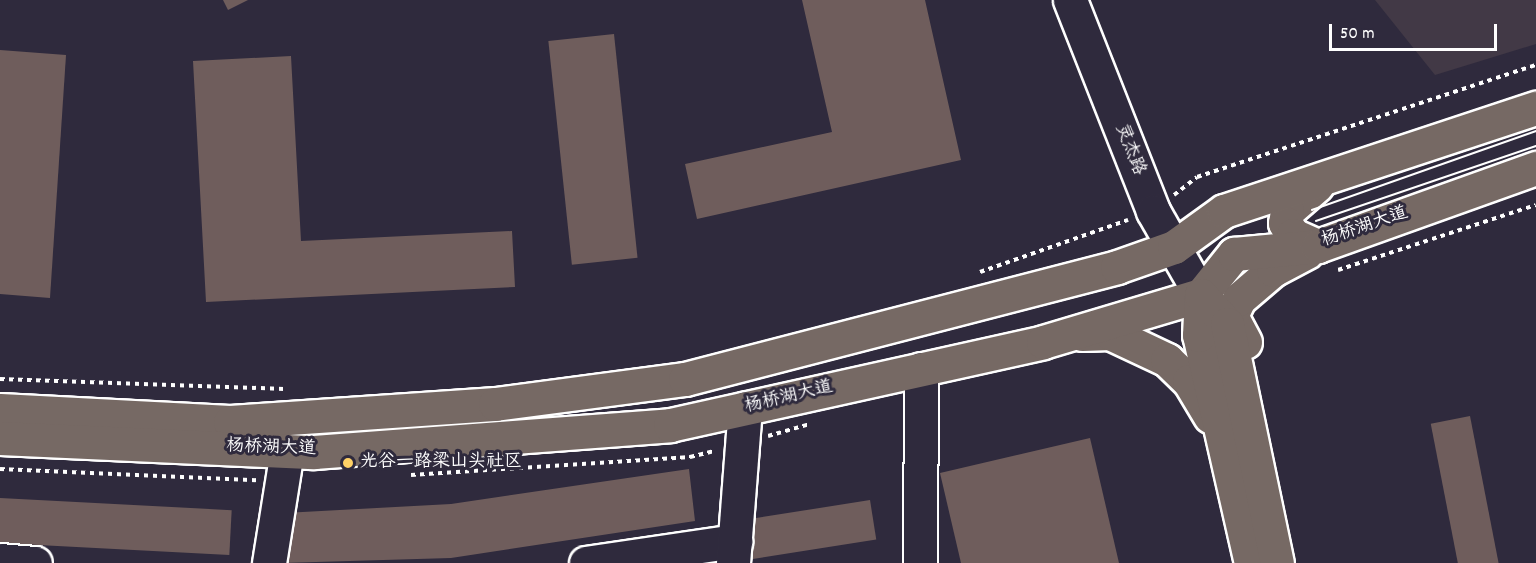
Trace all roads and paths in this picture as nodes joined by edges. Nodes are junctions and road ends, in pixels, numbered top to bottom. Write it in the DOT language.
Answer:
graph roads {
  1 [pos="1070,0"];
  2 [pos="1536,65"];
  3 [pos="1536,108"];
  4 [pos="1536,168"];
  5 [pos="1341,171"];
  6 [pos="1536,206"];
  7 [pos="1153,211"];
  8 [pos="1174,247"];
  9 [pos="1326,259"];
  10 [pos="973,274"];
  11 [pos="1201,295"];
  12 [pos="1066,334"];
  13 [pos="921,369"];
  14 [pos="0,379"];
  15 [pos="292,389"];
  16 [pos="745,408"];
  17 [pos="0,410"];
  18 [pos="0,438"];
  19 [pos="1237,440"];
  20 [pos="287,451"];
  21 [pos="734,552"];
  22 [pos="0,560"];
  23 [pos="636,560"];
  24 [pos="35,563"];
  25 [pos="269,563"];
  26 [pos="586,563"];
  27 [pos="920,563"];
  28 [pos="1251,563"];
  29 [pos="1277,563"];
  1 -- 7 [label="street, 灵杰路"];
  2 -- 7 [label="path"];
  3 -- 5 [label="main road, 杨桥湖大道"];
  4 -- 9 [label="main road, 杨桥湖大道"];
  5 -- 8 [label="main road, 杨桥湖大道"];
  5 -- 9 [label="main road"];
  6 -- 9 [label="path"];
  7 -- 8 [label="street, 灵杰路"];
  7 -- 10 [label="path"];
  8 -- 11 [label="street, 灵杰路"];
  8 -- 17 [label="main road, 杨桥湖大道"];
  9 -- 11 [label="main road, 杨桥湖大道"];
  9 -- 19 [label="main road"];
  11 -- 12 [label="main road, 杨桥湖大道"];
  11 -- 19 [label="main road"];
  12 -- 13 [label="main road, 杨桥湖大道"];
  12 -- 19 [label="main road"];
  13 -- 16 [label="main road, 杨桥湖大道"];
  13 -- 27 [label="street"];
  14 -- 15 [label="path"];
  16 -- 20 [label="main road, 杨桥湖大道"];
  16 -- 21 [label="street"];
  18 -- 20 [label="main road, 杨桥湖大道"];
  19 -- 28 [label="main road"];
  19 -- 29 [label="main road"];
  20 -- 25 [label="street"];
  21 -- 23 [label="street"];
  22 -- 24 [label="street"];
  23 -- 26 [label="street"];
}
